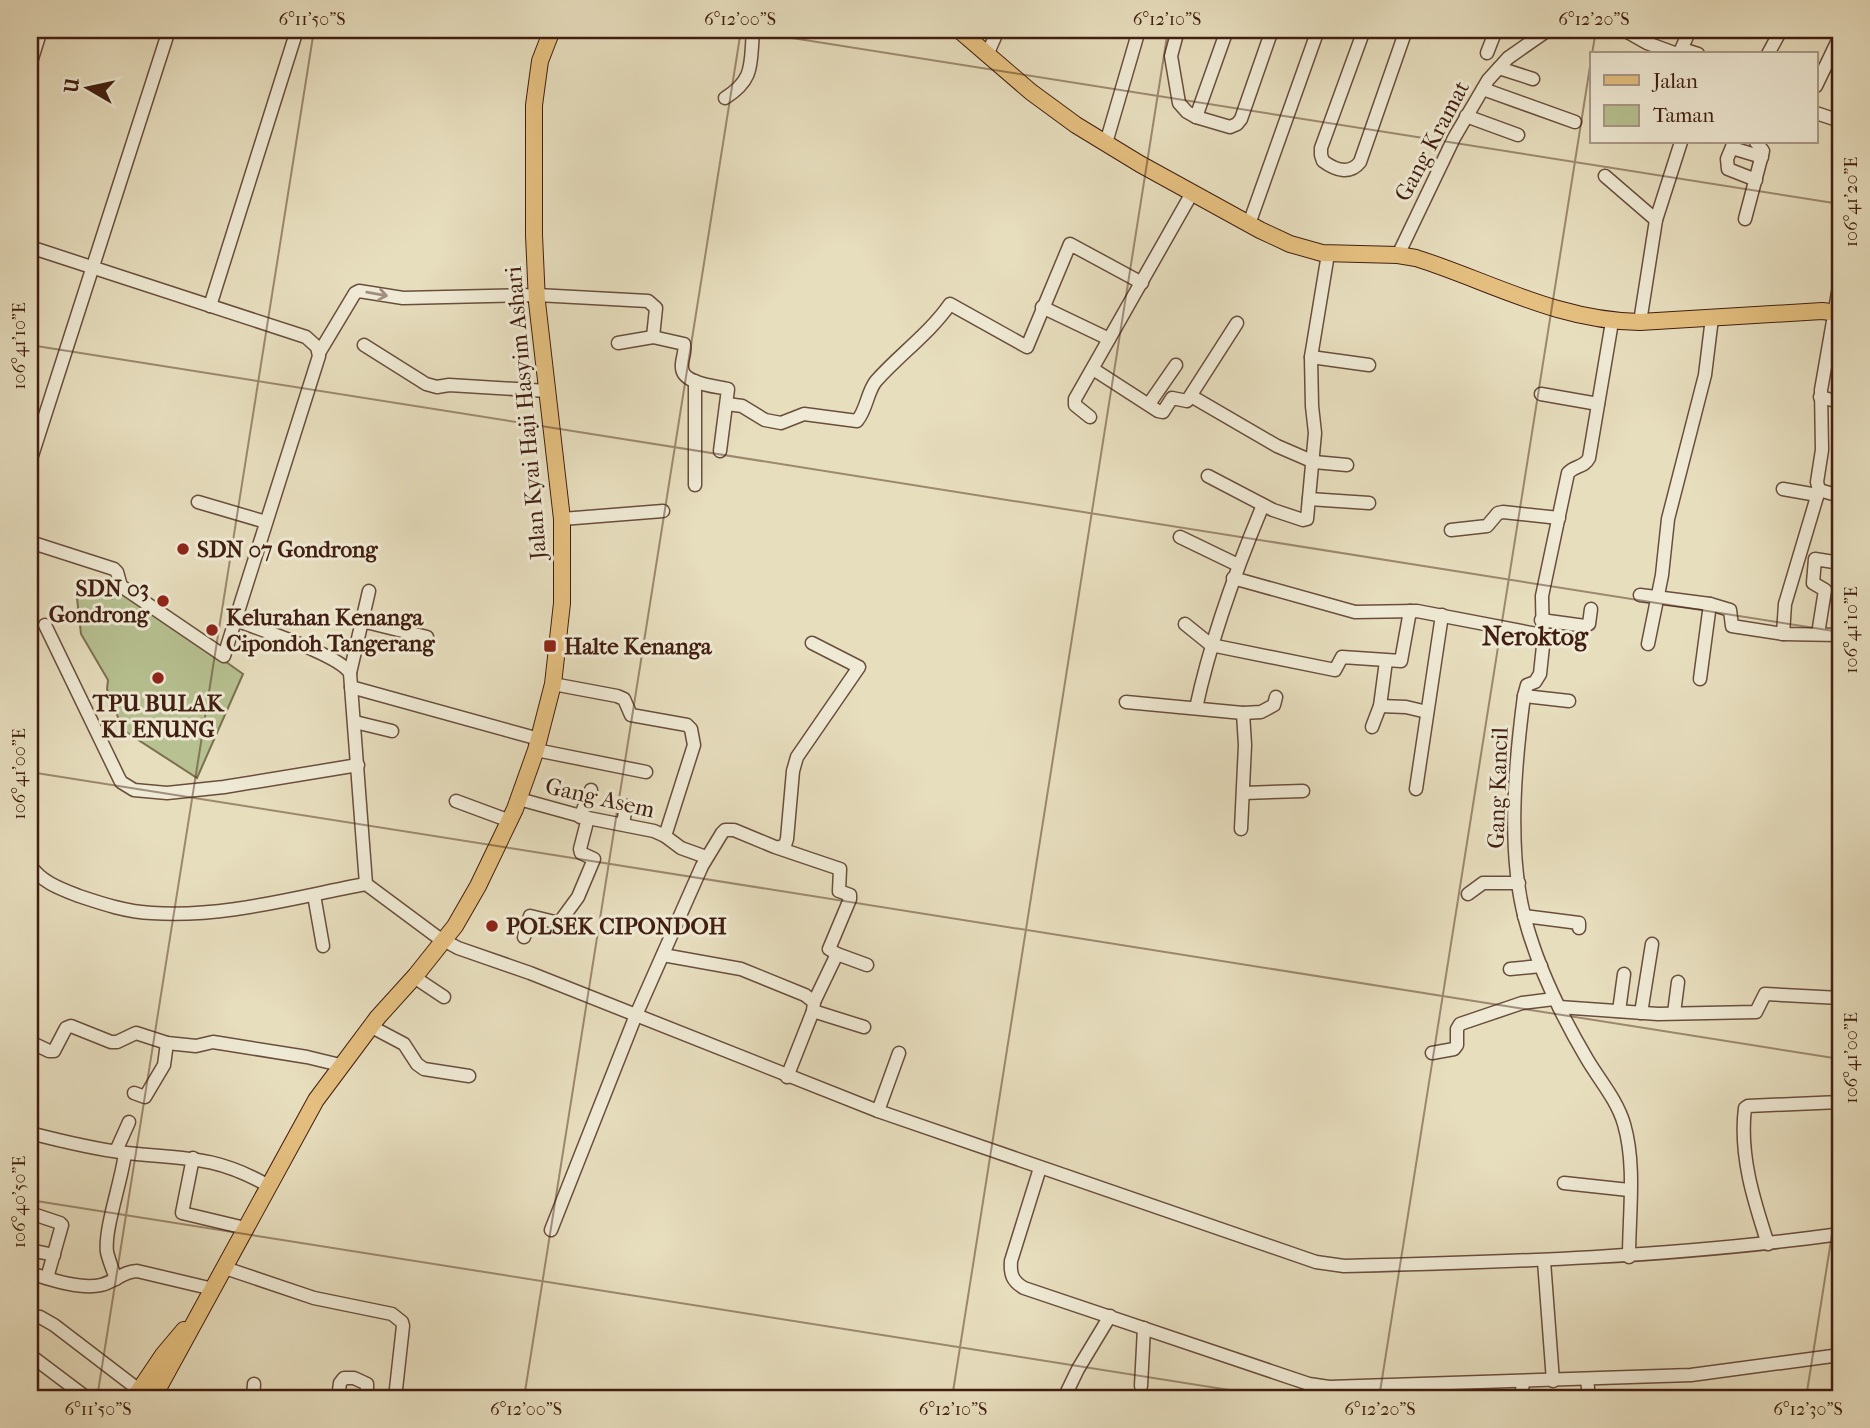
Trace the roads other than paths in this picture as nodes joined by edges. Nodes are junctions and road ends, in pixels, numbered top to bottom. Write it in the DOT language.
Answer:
graph roads {
  1 [pos="41,30"];
  2 [pos="169,30"];
  3 [pos="297,30"];
  4 [pos="552,30"];
  5 [pos="722,30"];
  6 [pos="959,30"];
  7 [pos="998,30"];
  8 [pos="1139,30"];
  9 [pos="1178,30"];
  10 [pos="1227,30"];
  11 [pos="1272,30"];
  12 [pos="1318,30"];
  13 [pos="1364,30"];
  14 [pos="1406,30"];
  15 [pos="1496,30"];
  16 [pos="1548,30"];
  17 [pos="1624,30"];
  18 [pos="1690,30"];
  19 [pos="1781,30"];
  20 [pos="1840,36"];
  21 [pos="1679,52"];
  22 [pos="1769,52"];
  23 [pos="1488,53"];
  24 [pos="988,55"];
  25 [pos="1835,57"];
  26 [pos="30,65"];
  27 [pos="1499,68"];
  28 [pos="1533,79"];
  29 [pos="1818,83"];
  30 [pos="1483,89"];
  31 [pos="725,98"];
  32 [pos="1818,114"];
  33 [pos="1466,116"];
  34 [pos="1196,117"];
  35 [pos="1840,121"];
  36 [pos="1575,122"];
  37 [pos="1518,135"];
  38 [pos="1105,144"];
  39 [pos="1680,144"];
  40 [pos="1758,144"];
  41 [pos="1733,145"];
  42 [pos="1762,157"];
  43 [pos="1605,176"];
  44 [pos="1756,180"];
  45 [pos="1192,193"];
  46 [pos="1745,219"];
  47 [pos="1656,220"];
  48 [pos="1250,225"];
  49 [pos="30,247"];
  50 [pos="1328,254"];
  51 [pos="1398,255"];
  52 [pos="92,267"];
  53 [pos="1840,281"];
  54 [pos="1142,282"];
  55 [pos="537,295"];
  56 [pos="210,306"];
  57 [pos="1042,307"];
  58 [pos="1838,313"];
  59 [pos="1712,318"];
  60 [pos="1612,322"];
  61 [pos="1237,323"];
  62 [pos="1640,323"];
  63 [pos="653,337"];
  64 [pos="1110,339"];
  65 [pos="618,343"];
  66 [pos="364,345"];
  67 [pos="319,352"];
  68 [pos="1311,357"];
  69 [pos="1176,365"];
  70 [pos="1369,365"];
  71 [pos="1093,369"];
  72 [pos="695,381"];
  73 [pos="547,391"];
  74 [pos="1541,394"];
  75 [pos="1191,396"];
  76 [pos="1820,397"];
  77 [pos="1840,402"];
  78 [pos="727,404"];
  79 [pos="1149,404"];
  80 [pos="1598,404"];
  81 [pos="1090,417"];
  82 [pos="720,452"];
  83 [pos="30,461"];
  84 [pos="1314,462"];
  85 [pos="1347,465"];
  86 [pos="1208,476"];
  87 [pos="695,481"];
  88 [pos="1783,489"];
  89 [pos="1818,493"];
  90 [pos="1840,496"];
  91 [pos="1310,499"];
  92 [pos="198,502"];
  93 [pos="1369,503"];
  94 [pos="1263,505"];
  95 [pos="663,511"];
  96 [pos="1559,518"];
  97 [pos="562,519"];
  98 [pos="266,522"];
  99 [pos="1451,530"];
  100 [pos="1180,537"];
  101 [pos="30,542"];
  102 [pos="1840,563"];
  103 [pos="1238,565"];
  104 [pos="1233,578"];
  105 [pos="369,590"];
  106 [pos="1640,595"];
  107 [pos="1657,598"];
  108 [pos="1710,604"];
  109 [pos="1591,609"];
  110 [pos="1410,611"];
  111 [pos="1442,615"];
  112 [pos="236,620"];
  113 [pos="1541,620"];
  114 [pos="362,621"];
  115 [pos="1185,624"];
  116 [pos="45,625"];
  117 [pos="1783,634"];
  118 [pos="1542,635"];
  119 [pos="1818,635"];
  120 [pos="1840,635"];
  121 [pos="427,637"];
  122 [pos="812,643"];
  123 [pos="1648,644"];
  124 [pos="1211,645"];
  125 [pos="1386,661"];
  126 [pos="1700,679"];
  127 [pos="351,680"];
  128 [pos="553,684"];
  129 [pos="1524,696"];
  130 [pos="1276,697"];
  131 [pos="1569,701"];
  132 [pos="1126,702"];
  133 [pos="1380,706"];
  134 [pos="1196,708"];
  135 [pos="1427,712"];
  136 [pos="1242,713"];
  137 [pos="355,722"];
  138 [pos="1373,727"];
  139 [pos="392,731"];
  140 [pos="538,744"];
  141 [pos="358,765"];
  142 [pos="646,772"];
  143 [pos="1416,789"];
  144 [pos="591,790"];
  145 [pos="1303,791"];
  146 [pos="1244,793"];
  147 [pos="519,799"];
  148 [pos="456,801"];
  149 [pos="626,806"];
  150 [pos="584,817"];
  151 [pos="510,821"];
  152 [pos="624,824"];
  153 [pos="1241,829"];
  154 [pos="665,836"];
  155 [pos="780,847"];
  156 [pos="706,857"];
  157 [pos="30,865"];
  158 [pos="1519,883"];
  159 [pos="366,884"];
  160 [pos="1468,894"];
  161 [pos="314,895"];
  162 [pos="1524,916"];
  163 [pos="1579,928"];
  164 [pos="524,937"];
  165 [pos="444,941"];
  166 [pos="1652,944"];
  167 [pos="323,946"];
  168 [pos="837,954"];
  169 [pos="663,955"];
  170 [pos="867,965"];
  171 [pos="1541,966"];
  172 [pos="1510,969"];
  173 [pos="1624,974"];
  174 [pos="414,977"];
  175 [pos="1678,982"];
  176 [pos="444,997"];
  177 [pos="1840,998"];
  178 [pos="1557,1003"];
  179 [pos="814,1007"];
  180 [pos="1619,1011"];
  181 [pos="1641,1013"];
  182 [pos="1674,1013"];
  183 [pos="636,1016"];
  184 [pos="370,1026"];
  185 [pos="864,1027"];
  186 [pos="30,1042"];
  187 [pos="167,1044"];
  188 [pos="899,1053"];
  189 [pos="1433,1053"];
  190 [pos="340,1065"];
  191 [pos="469,1076"];
  192 [pos="787,1077"];
  193 [pos="134,1093"];
  194 [pos="1840,1102"];
  195 [pos="878,1111"];
  196 [pos="129,1122"];
  197 [pos="30,1133"];
  198 [pos="121,1152"];
  199 [pos="193,1158"];
  200 [pos="1040,1168"];
  201 [pos="1564,1183"];
  202 [pos="267,1185"];
  203 [pos="1629,1190"];
  204 [pos="30,1213"];
  205 [pos="246,1228"];
  206 [pos="551,1230"];
  207 [pos="1840,1234"];
  208 [pos="1768,1244"];
  209 [pos="30,1250"];
  210 [pos="54,1255"];
  211 [pos="1629,1256"];
  212 [pos="1544,1261"];
  213 [pos="225,1268"];
  214 [pos="30,1273"];
  215 [pos="47,1278"];
  216 [pos="116,1279"];
  217 [pos="213,1289"];
  218 [pos="30,1316"];
  219 [pos="1110,1316"];
  220 [pos="1144,1328"];
  221 [pos="30,1355"];
  222 [pos="1840,1355"];
  223 [pos="1587,1379"];
  224 [pos="1553,1381"];
  225 [pos="1523,1382"];
  226 [pos="254,1384"];
  227 [pos="1141,1386"];
  228 [pos="142,1395"];
  229 [pos="87,1398"];
  230 [pos="253,1398"];
  231 [pos="338,1398"];
  232 [pos="367,1398"];
  233 [pos="395,1398"];
  234 [pos="1065,1398"];
  235 [pos="1521,1398"];
  236 [pos="1588,1398"];
  1 -- 26 [label="street"];
  2 -- 52 [label="street"];
  3 -- 56 [label="street"];
  4 -- 55 [label="main road, Jalan Kyai Haji Hasyim Ashari"];
  5 -- 31 [label="street"];
  6 -- 24 [label="main road"];
  7 -- 24 [label="street"];
  8 -- 38 [label="street"];
  9 -- 34 [label="street"];
  10 -- 34 [label="street"];
  11 -- 34 [label="street"];
  12 -- 48 [label="street"];
  13 -- 14 [label="street"];
  15 -- 23 [label="street"];
  16 -- 27 [label="street, Gang Kramat"];
  17 -- 21 [label="street"];
  18 -- 21 [label="street"];
  19 -- 22 [label="street"];
  20 -- 25 [label="street"];
  24 -- 38 [label="main road"];
  25 -- 29 [label="street"];
  27 -- 28 [label="street"];
  27 -- 30 [label="street, Gang Kramat"];
  30 -- 33 [label="street, Gang Kramat"];
  30 -- 36 [label="street"];
  32 -- 35 [label="street"];
  33 -- 37 [label="street"];
  33 -- 51 [label="street, Gang Kramat"];
  38 -- 45 [label="main road"];
  39 -- 47 [label="street"];
  40 -- 42 [label="street"];
  41 -- 42 [label="street"];
  41 -- 44 [label="street"];
  42 -- 44 [label="street"];
  43 -- 47 [label="street"];
  44 -- 46 [label="street"];
  45 -- 48 [label="main road"];
  45 -- 54 [label="street"];
  47 -- 62 [label="street"];
  48 -- 50 [label="main road"];
  49 -- 52 [label="street"];
  50 -- 51 [label="main road"];
  50 -- 68 [label="street"];
  51 -- 60 [label="main road"];
  52 -- 56 [label="street"];
  52 -- 83 [label="street"];
  53 -- 58 [label="street"];
  54 -- 57 [label="street"];
  54 -- 64 [label="street"];
  55 -- 63 [label="street"];
  67 -- 55 [label="street, one-way"];
  55 -- 73 [label="main road, Jalan Kyai Haji Hasyim Ashari"];
  56 -- 67 [label="street"];
  57 -- 64 [label="street"];
  57 -- 78 [label="street"];
  58 -- 59 [label="main road"];
  58 -- 76 [label="street"];
  59 -- 62 [label="main road"];
  59 -- 107 [label="street"];
  60 -- 62 [label="main road"];
  60 -- 80 [label="street, Gang Kancil"];
  61 -- 75 [label="street"];
  63 -- 65 [label="street"];
  63 -- 72 [label="street"];
  64 -- 71 [label="street"];
  66 -- 73 [label="street"];
  67 -- 98 [label="street"];
  68 -- 70 [label="street"];
  68 -- 84 [label="street"];
  69 -- 79 [label="street"];
  71 -- 79 [label="street"];
  71 -- 81 [label="street"];
  72 -- 78 [label="street"];
  72 -- 87 [label="street"];
  73 -- 97 [label="main road, Jalan Kyai Haji Hasyim Ashari"];
  74 -- 80 [label="street"];
  75 -- 79 [label="street"];
  75 -- 84 [label="street"];
  76 -- 77 [label="street"];
  76 -- 89 [label="street"];
  78 -- 82 [label="street"];
  80 -- 96 [label="street, Gang Kancil"];
  84 -- 85 [label="street"];
  84 -- 91 [label="street"];
  86 -- 94 [label="street"];
  88 -- 89 [label="street"];
  89 -- 90 [label="street"];
  89 -- 117 [label="street"];
  91 -- 93 [label="street"];
  91 -- 94 [label="street"];
  92 -- 98 [label="street"];
  94 -- 103 [label="street"];
  95 -- 97 [label="street"];
  96 -- 99 [label="street"];
  96 -- 113 [label="street, Gang Kancil"];
  97 -- 128 [label="main road, Jalan Kyai Haji Hasyim Ashari"];
  98 -- 112 [label="street"];
  100 -- 103 [label="street"];
  101 -- 112 [label="street"];
  102 -- 119 [label="street"];
  103 -- 104 [label="street"];
  104 -- 110 [label="street"];
  104 -- 124 [label="street"];
  105 -- 114 [label="street"];
  106 -- 107 [label="street"];
  107 -- 108 [label="street"];
  107 -- 123 [label="street"];
  108 -- 117 [label="street"];
  108 -- 126 [label="street"];
  109 -- 113 [label="street"];
  110 -- 111 [label="street"];
  110 -- 125 [label="street"];
  111 -- 118 [label="street"];
  111 -- 135 [label="street"];
  112 -- 127 [label="street"];
  113 -- 118 [label="street, Gang Kancil"];
  114 -- 121 [label="street"];
  114 -- 127 [label="street"];
  115 -- 124 [label="street"];
  116 -- 141 [label="street"];
  117 -- 119 [label="street"];
  118 -- 129 [label="street, Gang Kancil"];
  119 -- 120 [label="street"];
  122 -- 155 [label="street"];
  124 -- 125 [label="street"];
  124 -- 134 [label="street"];
  125 -- 133 [label="street"];
  127 -- 137 [label="street"];
  127 -- 140 [label="street"];
  128 -- 140 [label="main road, Jalan Kyai Haji Hasyim Ashari"];
  128 -- 154 [label="street"];
  129 -- 131 [label="street"];
  129 -- 158 [label="street, Gang Kancil"];
  130 -- 136 [label="street"];
  132 -- 134 [label="street"];
  133 -- 135 [label="street"];
  133 -- 138 [label="street"];
  134 -- 136 [label="street"];
  135 -- 143 [label="street"];
  136 -- 146 [label="street"];
  137 -- 139 [label="street"];
  137 -- 141 [label="street"];
  140 -- 142 [label="street"];
  140 -- 147 [label="main road, Jalan Kyai Haji Hasyim Ashari"];
  141 -- 159 [label="street"];
  144 -- 150 [label="street"];
  145 -- 146 [label="street"];
  146 -- 153 [label="street"];
  147 -- 150 [label="street, Gang Asem"];
  147 -- 151 [label="main road, Jalan Kyai Haji Hasyim Ashari"];
  148 -- 151 [label="street"];
  149 -- 152 [label="street"];
  150 -- 152 [label="street, Gang Asem"];
  150 -- 164 [label="street"];
  151 -- 165 [label="main road, Jalan Kyai Haji Hasyim Ashari"];
  152 -- 154 [label="street, Gang Asem"];
  154 -- 156 [label="street, Gang Asem"];
  155 -- 156 [label="street"];
  155 -- 168 [label="street"];
  156 -- 169 [label="street"];
  157 -- 161 [label="street"];
  158 -- 160 [label="street"];
  158 -- 162 [label="street, Gang Kancil"];
  159 -- 161 [label="street"];
  159 -- 165 [label="street"];
  161 -- 167 [label="street"];
  162 -- 163 [label="street"];
  162 -- 171 [label="street, Gang Kancil"];
  165 -- 174 [label="main road, Jalan Kyai Haji Hasyim Ashari"];
  165 -- 183 [label="street"];
  166 -- 181 [label="street"];
  168 -- 170 [label="street"];
  168 -- 179 [label="street"];
  169 -- 179 [label="street"];
  169 -- 183 [label="street"];
  171 -- 172 [label="street"];
  171 -- 178 [label="street, Gang Kancil"];
  173 -- 180 [label="street"];
  174 -- 176 [label="street"];
  174 -- 184 [label="main road, Jalan Kyai Haji Hasyim Ashari"];
  175 -- 182 [label="street"];
  177 -- 182 [label="street"];
  178 -- 180 [label="street"];
  178 -- 189 [label="street"];
  178 -- 203 [label="street, Gang Kancil"];
  179 -- 185 [label="street"];
  179 -- 192 [label="street"];
  180 -- 181 [label="street"];
  181 -- 182 [label="street"];
  183 -- 192 [label="street"];
  183 -- 206 [label="street"];
  184 -- 190 [label="main road, Jalan Kyai Haji Hasyim Ashari"];
  184 -- 191 [label="street"];
  186 -- 187 [label="street"];
  187 -- 190 [label="street"];
  187 -- 193 [label="street"];
  188 -- 195 [label="street"];
  190 -- 202 [label="main road, Jalan Kyai Haji Hasyim Ashari"];
  192 -- 195 [label="street"];
  194 -- 208 [label="street"];
  195 -- 200 [label="street"];
  196 -- 198 [label="street"];
  197 -- 198 [label="street"];
  198 -- 199 [label="street"];
  198 -- 216 [label="street"];
  199 -- 202 [label="street"];
  199 -- 205 [label="street"];
  200 -- 212 [label="street"];
  200 -- 219 [label="street"];
  201 -- 203 [label="street"];
  202 -- 205 [label="main road, Jalan Kyai Haji Hasyim Ashari"];
  203 -- 211 [label="street, Gang Kancil"];
  204 -- 210 [label="street"];
  205 -- 213 [label="main road, Jalan Kyai Haji Hasyim Ashari"];
  207 -- 208 [label="street"];
  208 -- 211 [label="street"];
  209 -- 210 [label="street"];
  210 -- 215 [label="street"];
  211 -- 212 [label="street"];
  212 -- 224 [label="street"];
  213 -- 217 [label="main road, Jalan Kyai Haji Hasyim Ashari"];
  213 -- 233 [label="street"];
  214 -- 215 [label="street"];
  215 -- 216 [label="street"];
  216 -- 217 [label="street"];
  217 -- 228 [label="main road, Jalan Kyai Haji Hasyim Ashari"];
  218 -- 228 [label="street"];
  219 -- 220 [label="street"];
  219 -- 234 [label="street"];
  220 -- 225 [label="street"];
  220 -- 227 [label="street"];
  221 -- 229 [label="street"];
  222 -- 223 [label="street"];
  223 -- 224 [label="street"];
  223 -- 236 [label="street"];
  224 -- 225 [label="street"];
  225 -- 235 [label="street"];
  226 -- 230 [label="street"];
  231 -- 232 [label="street"];
}
